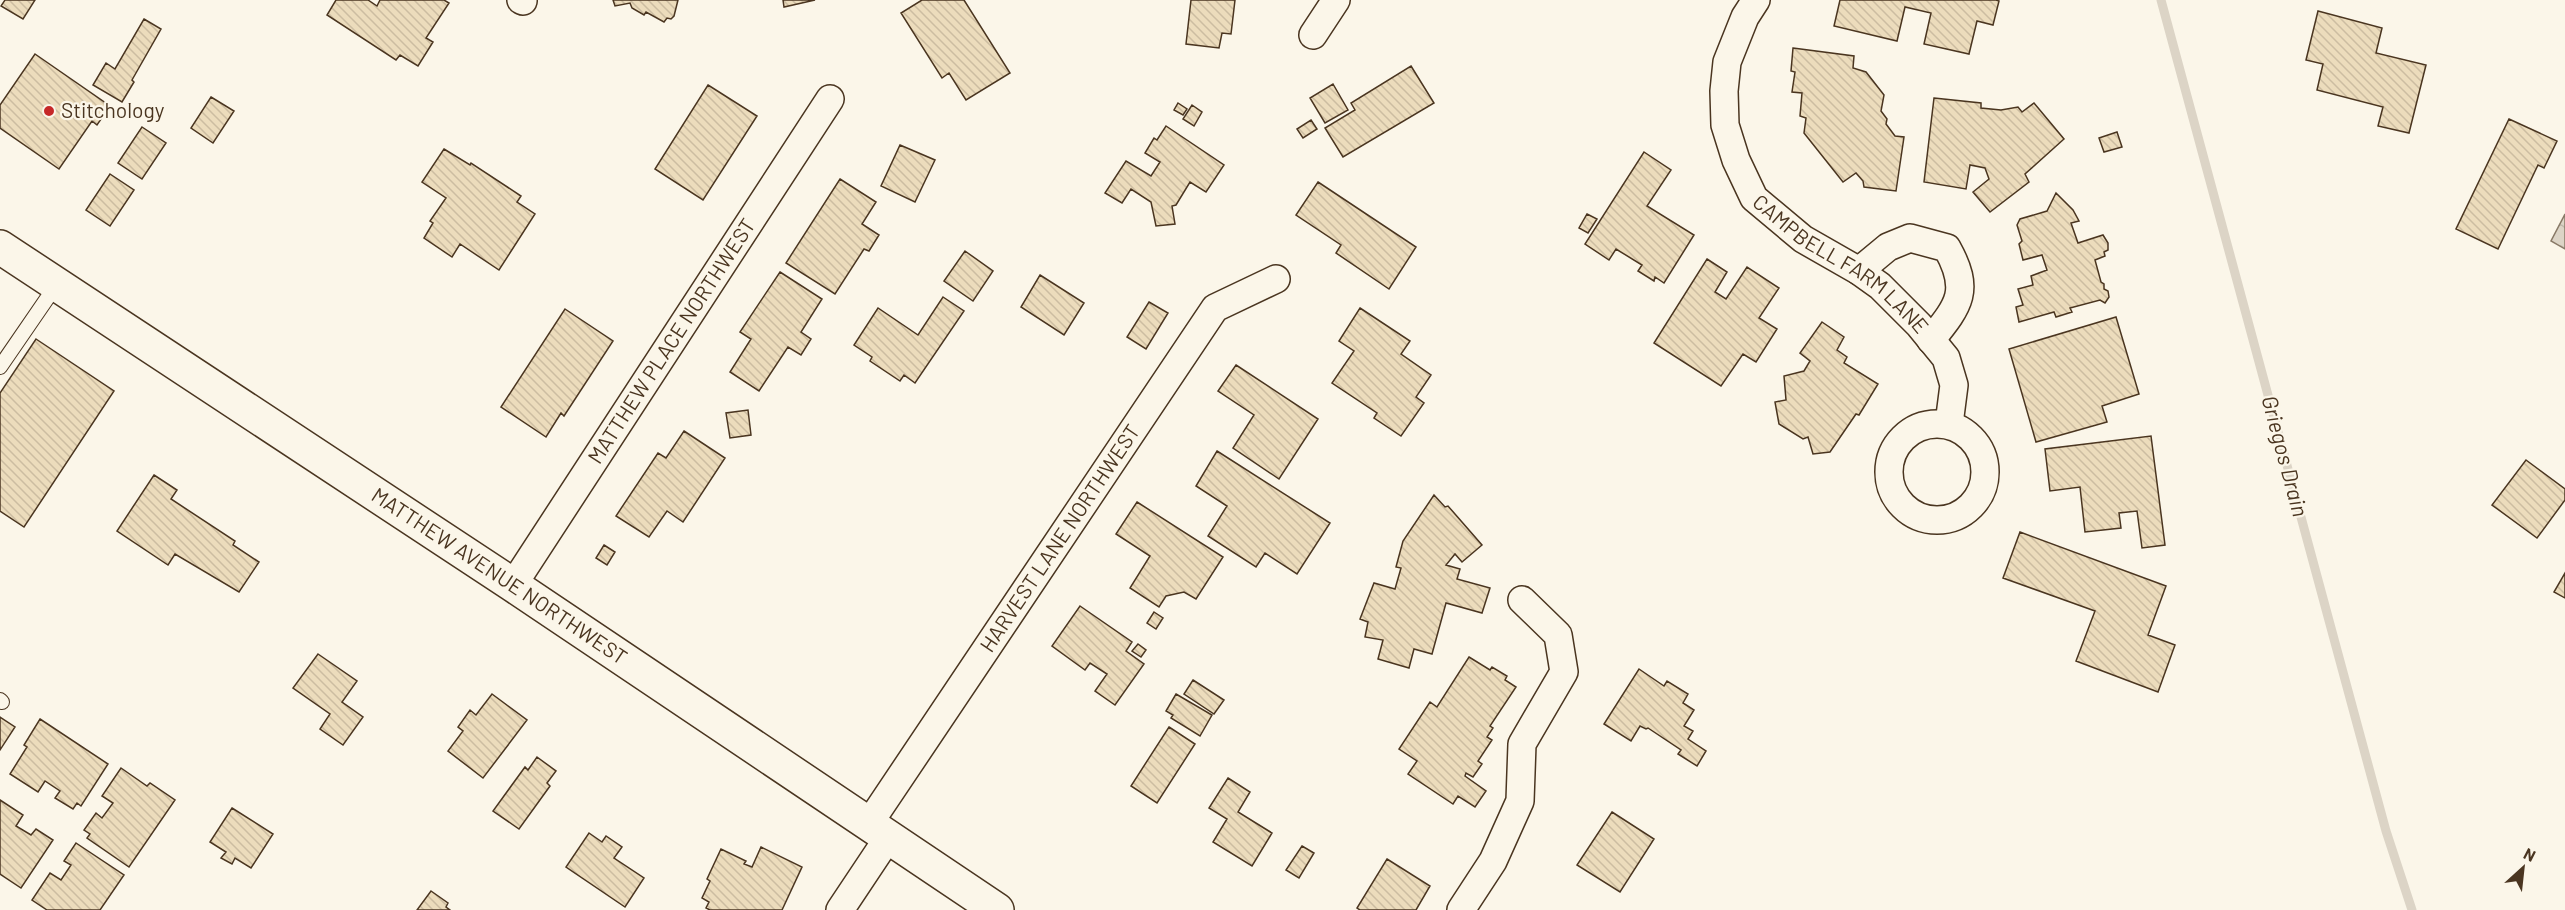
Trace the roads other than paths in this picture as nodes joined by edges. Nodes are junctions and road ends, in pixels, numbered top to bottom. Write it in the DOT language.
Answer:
graph roads {
  1 [pos="1336,0"];
  2 [pos="1756,0"];
  3 [pos="1313,35"];
  4 [pos="830,99"];
  5 [pos="0,247"];
  6 [pos="1859,271"];
  7 [pos="1276,279"];
  8 [pos="57,283"];
  9 [pos="1931,340"];
  10 [pos="0,367"];
  11 [pos="1949,424"];
  12 [pos="513,585"];
  13 [pos="1522,600"];
  14 [pos="878,831"];
  15 [pos="840,910"];
  16 [pos="997,910"];
  17 [pos="1461,910"];
  1 -- 3 [label="street"];
  2 -- 6 [label="street, CAMPBELL FARM LANE"];
  4 -- 12 [label="street, MATTHEW PLACE NORTHWEST"];
  5 -- 8 [label="street, MATTHEW AVENUE NORTHWEST"];
  6 -- 9 [label="street, CAMPBELL FARM LANE"];
  6 -- 9 [label="street"];
  7 -- 14 [label="street, HARVEST LANE NORTHWEST"];
  8 -- 10 [label="lane"];
  8 -- 12 [label="street, MATTHEW AVENUE NORTHWEST"];
  9 -- 11 [label="street, CAMPBELL FARM LANE"];
  12 -- 14 [label="street, MATTHEW AVENUE NORTHWEST"];
  13 -- 17 [label="street"];
  14 -- 15 [label="street, HARVEST LANE NORTHWEST"];
  14 -- 16 [label="street, MATTHEW AVENUE NORTHWEST"];
}
